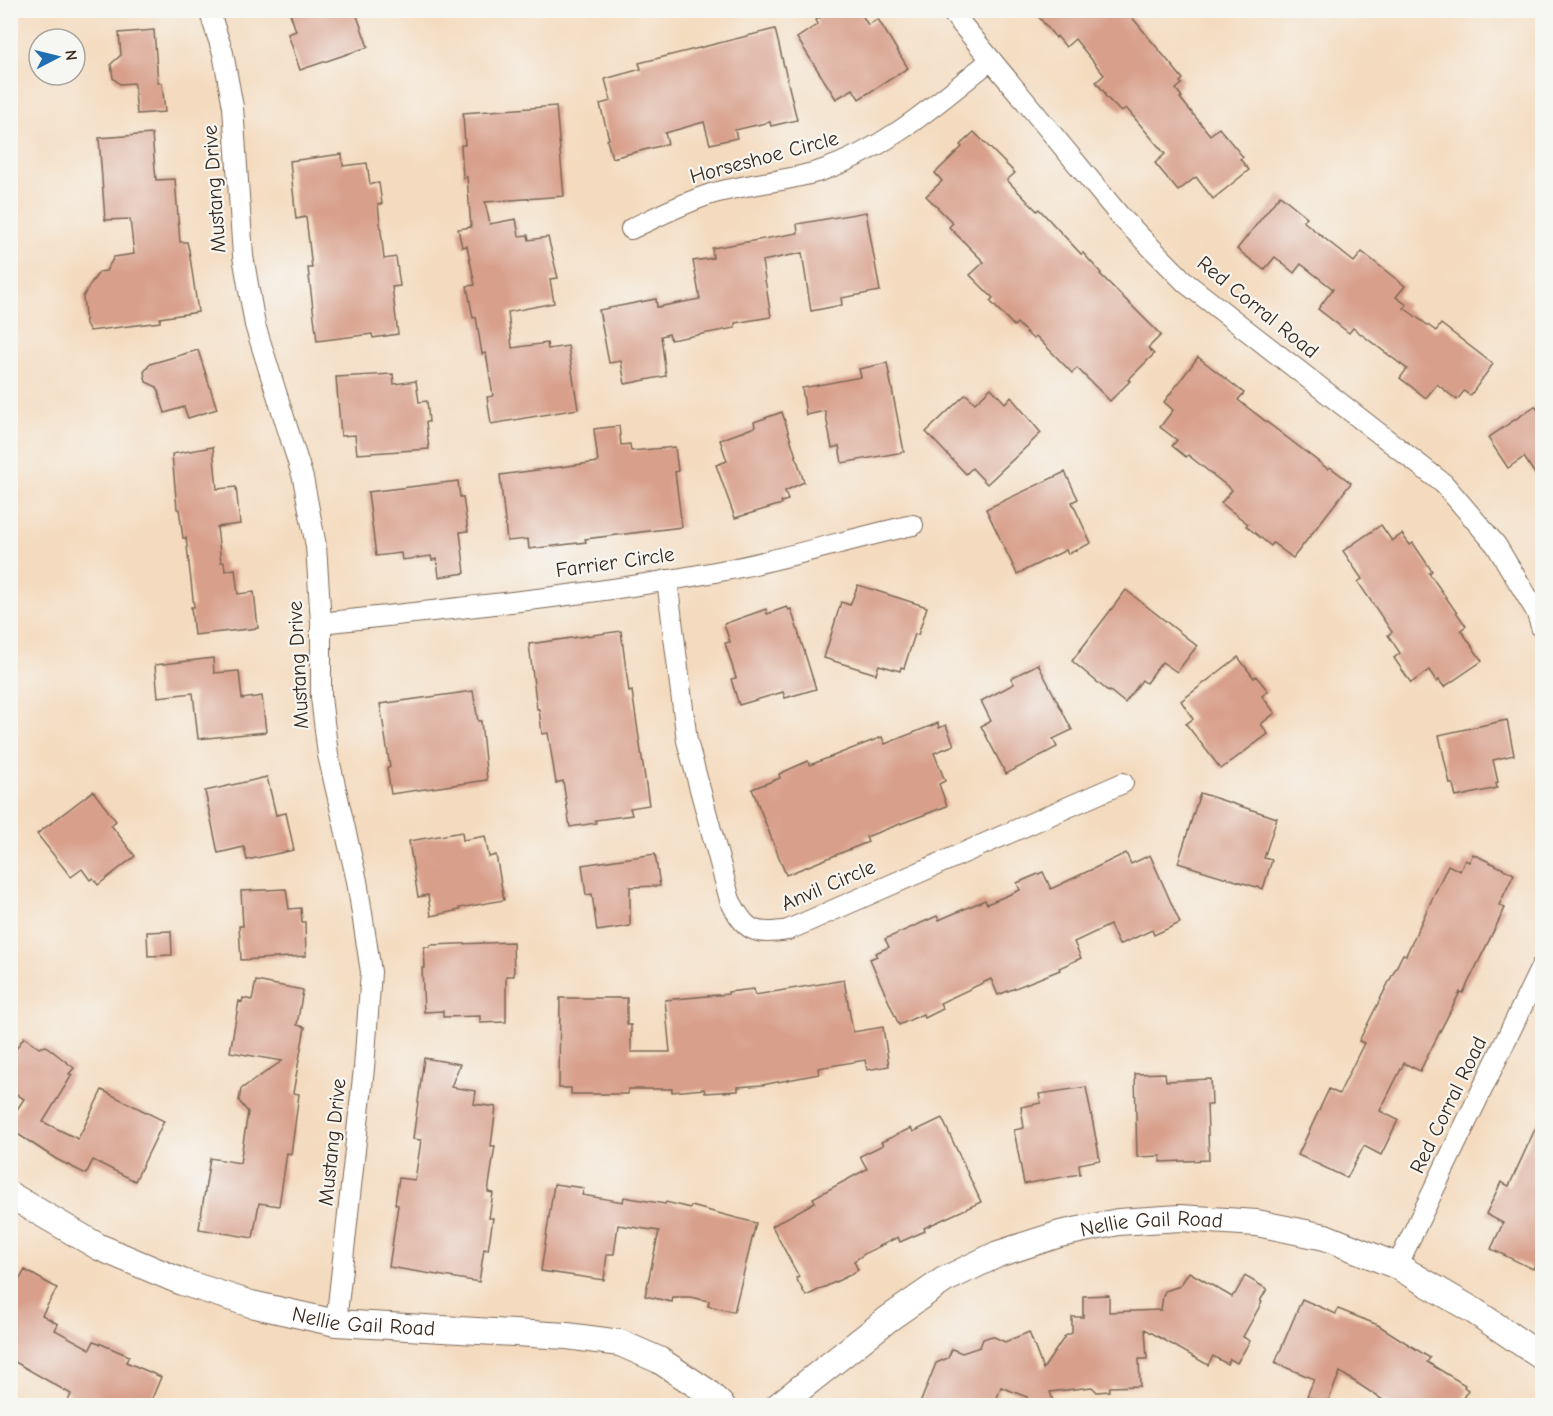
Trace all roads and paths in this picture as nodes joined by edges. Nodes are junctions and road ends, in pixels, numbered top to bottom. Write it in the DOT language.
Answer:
graph roads {
  1 [pos="209,10"];
  2 [pos="950,10"];
  3 [pos="991,60"];
  4 [pos="631,229"];
  5 [pos="913,525"];
  6 [pos="667,580"];
  7 [pos="321,623"];
  8 [pos="1542,629"];
  9 [pos="1124,783"];
  10 [pos="1542,965"];
  11 [pos="10,1195"];
  12 [pos="1397,1266"];
  13 [pos="336,1323"];
  14 [pos="1542,1357"];
  15 [pos="722,1406"];
  16 [pos="778,1406"];
  1 -- 7 [label="street, Mustang Drive"];
  2 -- 3 [label="street, Red Corral Road"];
  3 -- 4 [label="street, Horseshoe Circle"];
  3 -- 8 [label="street, Red Corral Road"];
  5 -- 6 [label="street, Farrier Circle"];
  6 -- 7 [label="street, Farrier Circle"];
  6 -- 9 [label="street, Anvil Circle"];
  7 -- 13 [label="street, Mustang Drive"];
  10 -- 12 [label="street, Red Corral Road"];
  11 -- 13 [label="street, Nellie Gail Road"];
  12 -- 14 [label="street, Nellie Gail Road"];
  12 -- 16 [label="street, Nellie Gail Road"];
  13 -- 15 [label="street, Nellie Gail Road"];
}
